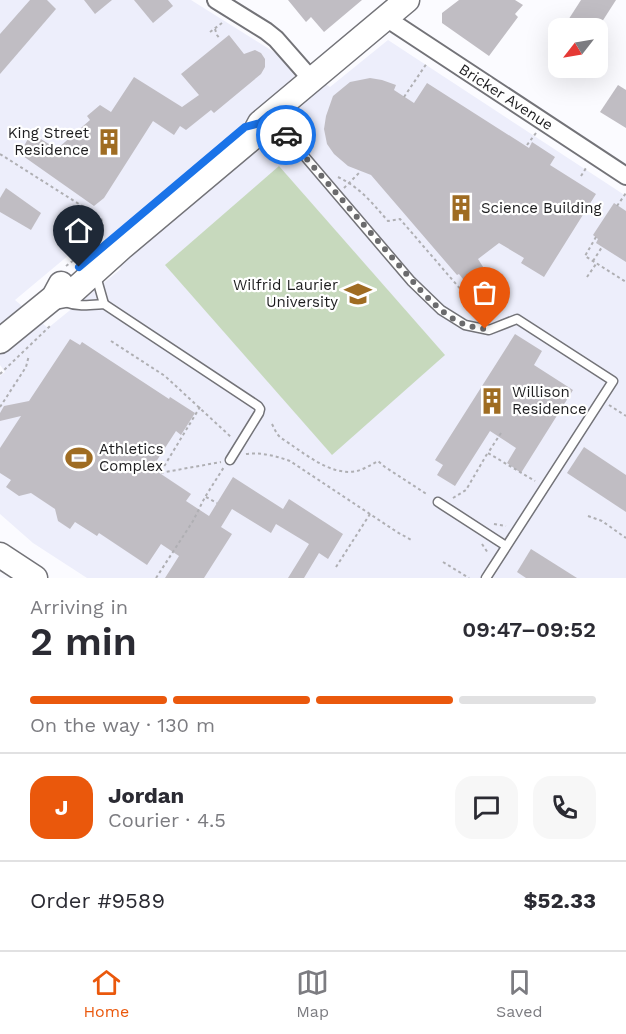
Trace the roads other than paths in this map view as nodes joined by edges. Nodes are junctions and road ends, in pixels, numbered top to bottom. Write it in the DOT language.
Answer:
graph roads {
  1 [pos="216,0"];
  2 [pos="407,0"];
  3 [pos="386,18"];
  4 [pos="312,80"];
  5 [pos="265,119"];
  6 [pos="626,176"];
  7 [pos="95,272"];
  8 [pos="54,297"];
  9 [pos="104,304"];
  10 [pos="0,341"];
  11 [pos="230,460"];
  12 [pos="441,503"];
  13 [pos="506,546"];
  14 [pos="486,578"];
  1 -- 4 [label="street"];
  2 -- 3 [label="main road"];
  3 -- 4 [label="main road"];
  3 -- 6 [label="street, Bricker Avenue"];
  4 -- 5 [label="main road"];
  5 -- 7 [label="main road"];
  5 -- 8 [label="main road"];
  5 -- 13 [label="lane"];
  7 -- 8 [label="main road"];
  7 -- 9 [label="lane"];
  8 -- 9 [label="lane"];
  8 -- 10 [label="main road"];
  9 -- 11 [label="lane"];
  12 -- 13 [label="lane"];
  13 -- 14 [label="lane"];
}
